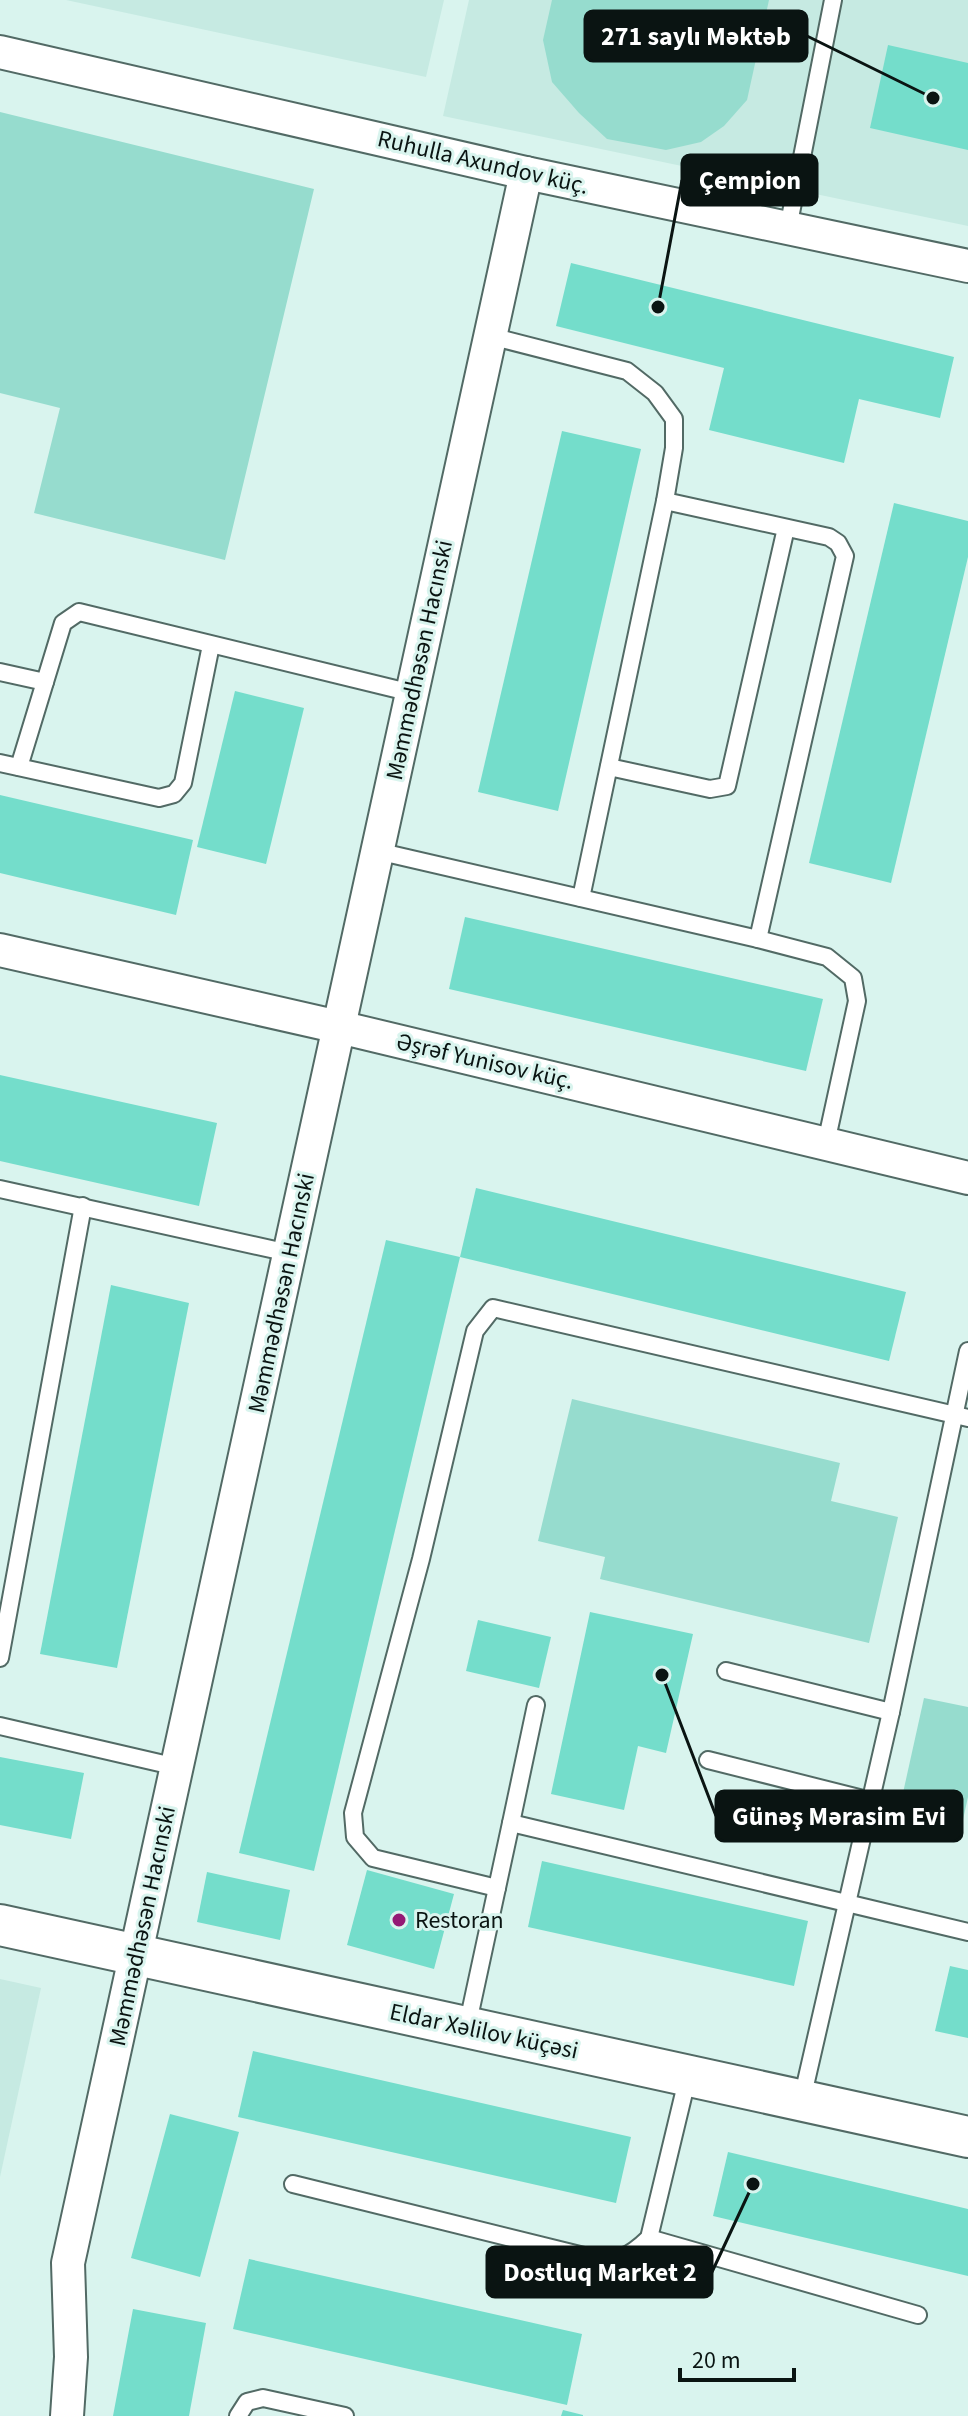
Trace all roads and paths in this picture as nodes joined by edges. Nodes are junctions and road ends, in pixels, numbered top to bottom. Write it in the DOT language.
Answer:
graph roads {
  1 [pos="833,0"];
  2 [pos="0,52"];
  3 [pos="526,173"];
  4 [pos="788,228"];
  5 [pos="968,266"];
  6 [pos="490,336"];
  7 [pos="665,501"];
  8 [pos="786,528"];
  9 [pos="211,645"];
  10 [pos="0,672"];
  11 [pos="45,682"];
  12 [pos="412,693"];
  13 [pos="0,763"];
  14 [pos="19,767"];
  15 [pos="609,767"];
  16 [pos="377,851"];
  17 [pos="581,898"];
  18 [pos="758,939"];
  19 [pos="0,950"];
  20 [pos="339,1027"];
  21 [pos="826,1143"];
  22 [pos="968,1178"];
  23 [pos="0,1189"];
  24 [pos="83,1206"];
  25 [pos="289,1253"];
  26 [pos="968,1351"];
  27 [pos="961,1417"];
  28 [pos="0,1658"];
  29 [pos="726,1671"];
  30 [pos="536,1705"];
  31 [pos="891,1712"];
  32 [pos="0,1726"];
  33 [pos="708,1760"];
  34 [pos="177,1767"];
  35 [pos="871,1801"];
  36 [pos="511,1823"];
  37 [pos="497,1888"];
  38 [pos="846,1903"];
  39 [pos="0,1925"];
  40 [pos="968,1932"];
  41 [pos="136,1955"];
  42 [pos="467,2027"];
  43 [pos="688,2076"];
  44 [pos="801,2101"];
  45 [pos="968,2137"];
  46 [pos="293,2184"];
  47 [pos="649,2238"];
  48 [pos="918,2315"];
  49 [pos="67,2416"];
  50 [pos="238,2416"];
  51 [pos="345,2416"];
  1 -- 4 [label="lane"];
  2 -- 3 [label="street, Ruhulla Axundov küç."];
  3 -- 4 [label="street, Ruhulla Axundov küç."];
  3 -- 6 [label="street, Məmmədhəsən Hacınski"];
  4 -- 5 [label="street, Ruhulla Axundov küç."];
  6 -- 7 [label="lane"];
  6 -- 12 [label="street, Məmmədhəsən Hacınski"];
  7 -- 8 [label="lane"];
  7 -- 15 [label="lane"];
  8 -- 15 [label="lane"];
  8 -- 18 [label="lane"];
  9 -- 11 [label="lane"];
  9 -- 12 [label="lane"];
  9 -- 14 [label="lane"];
  10 -- 11 [label="lane"];
  11 -- 14 [label="lane"];
  12 -- 16 [label="street, Məmmədhəsən Hacınski"];
  13 -- 14 [label="lane"];
  15 -- 17 [label="lane"];
  16 -- 17 [label="lane"];
  16 -- 20 [label="street, Məmmədhəsən Hacınski"];
  17 -- 18 [label="lane"];
  18 -- 21 [label="lane"];
  19 -- 20 [label="street, Əşrəf Yunisov küç."];
  20 -- 21 [label="street, Əşrəf Yunisov küç."];
  20 -- 25 [label="street, Məmmədhəsən Hacınski"];
  21 -- 22 [label="street, Əşrəf Yunisov küç."];
  23 -- 24 [label="lane"];
  24 -- 25 [label="lane"];
  24 -- 28 [label="lane"];
  25 -- 34 [label="street, Məmmədhəsən Hacınski"];
  26 -- 27 [label="lane"];
  27 -- 31 [label="lane"];
  27 -- 37 [label="lane"];
  29 -- 31 [label="lane"];
  30 -- 36 [label="lane"];
  31 -- 35 [label="lane"];
  32 -- 34 [label="lane"];
  33 -- 35 [label="lane"];
  34 -- 41 [label="street, Məmmədhəsən Hacınski"];
  35 -- 38 [label="lane"];
  36 -- 37 [label="lane"];
  36 -- 38 [label="lane"];
  37 -- 42 [label="lane"];
  38 -- 40 [label="lane"];
  38 -- 44 [label="lane"];
  39 -- 41 [label="street, Eldar Xəlilov küçəsi"];
  41 -- 42 [label="street, Eldar Xəlilov küçəsi"];
  41 -- 49 [label="street, Məmmədhəsən Hacınski"];
  42 -- 43 [label="street, Eldar Xəlilov küçəsi"];
  43 -- 44 [label="street, Eldar Xəlilov küçəsi"];
  43 -- 47 [label="lane"];
  44 -- 45 [label="street, Eldar Xəlilov küçəsi"];
  46 -- 47 [label="lane"];
  47 -- 48 [label="lane"];
  50 -- 51 [label="lane"];
}
